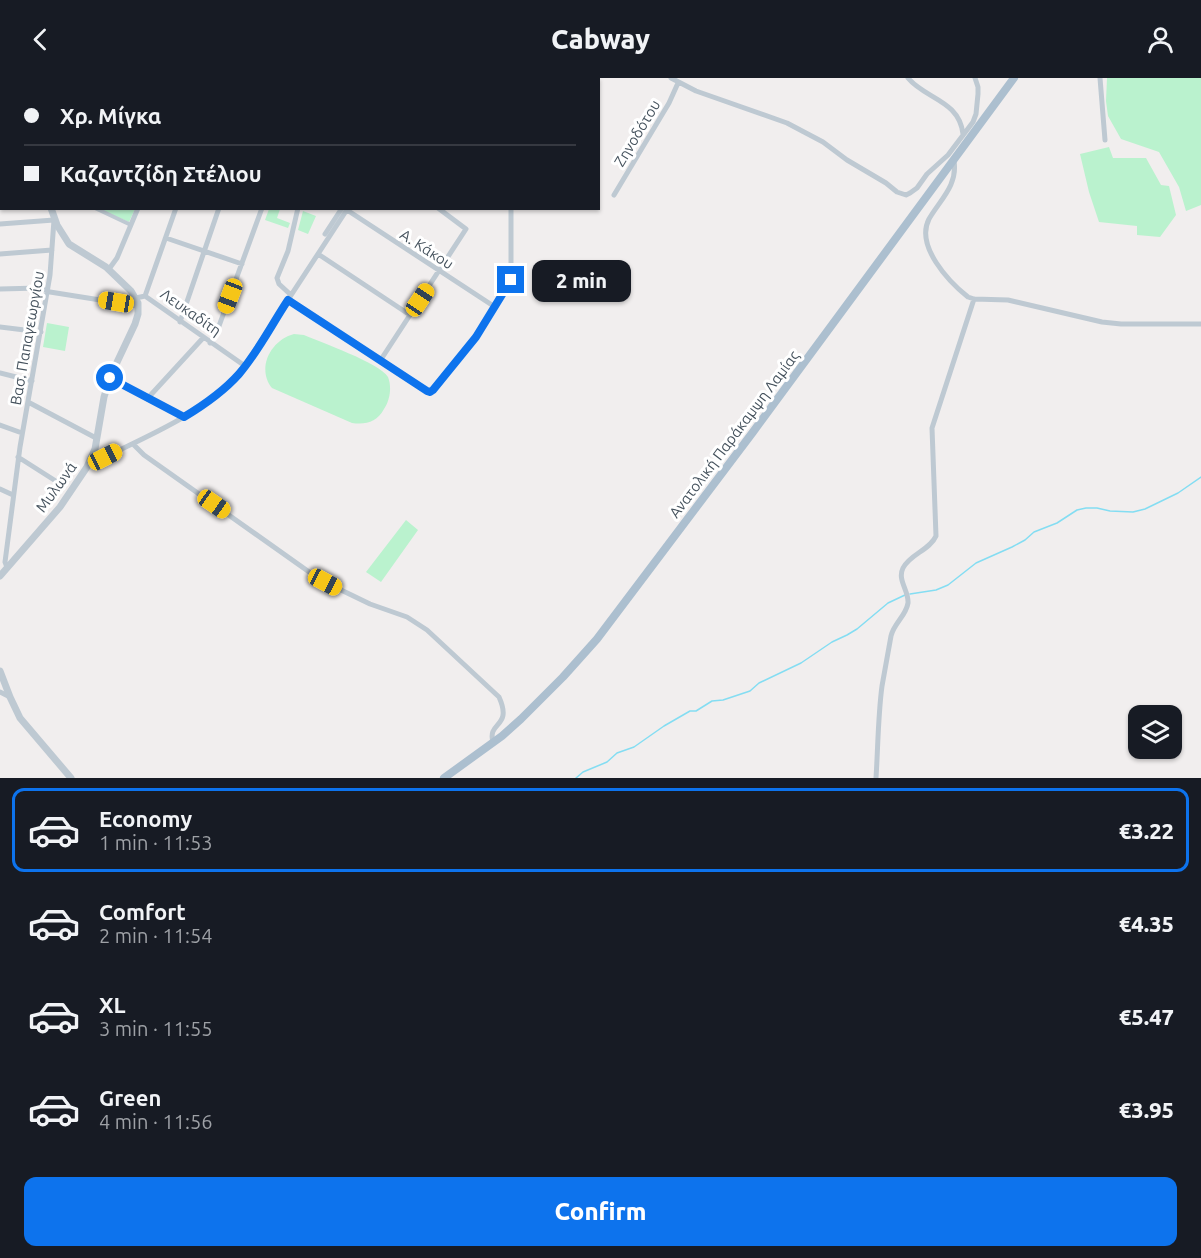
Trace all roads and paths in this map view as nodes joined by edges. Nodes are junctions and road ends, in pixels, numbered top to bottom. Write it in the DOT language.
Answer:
graph roads {
  1 [pos="671,78"];
  2 [pos="908,78"];
  3 [pos="975,78"];
  4 [pos="1014,78"];
  5 [pos="1100,78"];
  6 [pos="678,83"];
  7 [pos="964,137"];
  8 [pos="1105,140"];
  9 [pos="954,160"];
  10 [pos="614,195"];
  11 [pos="52,210"];
  12 [pos="99,210"];
  13 [pos="137,210"];
  14 [pos="175,210"];
  15 [pos="218,210"];
  16 [pos="261,210"];
  17 [pos="298,210"];
  18 [pos="344,210"];
  19 [pos="344,210"];
  20 [pos="347,210"];
  21 [pos="441,210"];
  22 [pos="511,210"];
  23 [pos="54,219"];
  24 [pos="0,224"];
  25 [pos="131,225"];
  26 [pos="325,234"];
  27 [pos="166,238"];
  28 [pos="52,250"];
  29 [pos="205,252"];
  30 [pos="0,254"];
  31 [pos="318,254"];
  32 [pos="242,264"];
  33 [pos="109,269"];
  34 [pos="440,271"];
  35 [pos="0,289"];
  36 [pos="48,291"];
  37 [pos="145,296"];
  38 [pos="289,298"];
  39 [pos="974,299"];
  40 [pos="137,302"];
  41 [pos="495,307"];
  42 [pos="410,315"];
  43 [pos="180,322"];
  44 [pos="1201,324"];
  45 [pos="0,327"];
  46 [pos="40,332"];
  47 [pos="203,338"];
  48 [pos="210,343"];
  49 [pos="380,361"];
  50 [pos="245,366"];
  51 [pos="0,373"];
  52 [pos="110,378"];
  53 [pos="32,381"];
  54 [pos="147,399"];
  55 [pos="28,402"];
  56 [pos="184,417"];
  57 [pos="0,425"];
  58 [pos="22,433"];
  59 [pos="96,438"];
  60 [pos="133,444"];
  61 [pos="18,457"];
  62 [pos="90,461"];
  63 [pos="62,485"];
  64 [pos="0,489"];
  65 [pos="13,495"];
  66 [pos="8,567"];
  67 [pos="0,576"];
  68 [pos="0,671"];
  69 [pos="0,692"];
  70 [pos="10,697"];
  71 [pos="493,742"];
  72 [pos="71,778"];
  73 [pos="444,778"];
  74 [pos="876,778"];
  1 -- 6 [label="street"];
  2 -- 7 [label="street"];
  3 -- 7 [label="street"];
  4 -- 7 [label="main road, Ανατολική Παράκαμψη Λαμίας"];
  5 -- 8 [label="street"];
  6 -- 7 [label="street"];
  6 -- 10 [label="street, Ζηνοδότου"];
  7 -- 9 [label="main road, Ανατολική Παράκαμψη Λαμίας"];
  9 -- 39 [label="street"];
  9 -- 71 [label="main road, Ανατολική Παράκαμψη Λαμίας"];
  11 -- 23 [label="street, Λευκαδίτη"];
  12 -- 25 [label="street"];
  13 -- 25 [label="street"];
  14 -- 27 [label="street"];
  15 -- 29 [label="street"];
  16 -- 32 [label="street"];
  17 -- 38 [label="street"];
  18 -- 26 [label="street"];
  19 -- 31 [label="street"];
  20 -- 34 [label="street, Α. Κάκου"];
  21 -- 34 [label="street"];
  22 -- 41 [label="street"];
  23 -- 24 [label="street"];
  23 -- 28 [label="street, Βασ. Παπαγεωργίου"];
  23 -- 33 [label="street, Λευκαδίτη"];
  25 -- 33 [label="street"];
  27 -- 29 [label="street"];
  27 -- 37 [label="street"];
  28 -- 30 [label="street"];
  28 -- 36 [label="street, Βασ. Παπαγεωργίου"];
  29 -- 32 [label="street"];
  29 -- 43 [label="street"];
  31 -- 38 [label="street"];
  31 -- 42 [label="street"];
  32 -- 48 [label="street"];
  33 -- 40 [label="street, Λευκαδίτη"];
  34 -- 41 [label="street, Α. Κάκου"];
  34 -- 42 [label="street"];
  35 -- 36 [label="street"];
  36 -- 40 [label="street"];
  36 -- 46 [label="street, Βασ. Παπαγεωργίου"];
  37 -- 40 [label="street, Λευκαδίτη"];
  37 -- 43 [label="street, Λευκαδίτη"];
  38 -- 49 [label="street"];
  38 -- 50 [label="street"];
  39 -- 44 [label="street"];
  39 -- 74 [label="street"];
  40 -- 52 [label="street, Μυλωνά"];
  41 -- 49 [label="street"];
  42 -- 49 [label="street"];
  43 -- 47 [label="street, Λευκαδίτη"];
  45 -- 46 [label="street"];
  46 -- 53 [label="street, Βασ. Παπαγεωργίου"];
  47 -- 48 [label="street, Λευκαδίτη"];
  47 -- 54 [label="street"];
  48 -- 50 [label="street, Λευκαδίτη"];
  50 -- 56 [label="street"];
  51 -- 53 [label="street"];
  52 -- 54 [label="street"];
  52 -- 59 [label="street, Μυλωνά"];
  53 -- 55 [label="street, Βασ. Παπαγεωργίου"];
  54 -- 56 [label="street"];
  55 -- 58 [label="street, Βασ. Παπαγεωργίου"];
  55 -- 59 [label="street"];
  56 -- 60 [label="street"];
  57 -- 58 [label="street"];
  58 -- 61 [label="street, Βασ. Παπαγεωργίου"];
  59 -- 62 [label="street, Μυλωνά"];
  60 -- 62 [label="street"];
  60 -- 71 [label="street"];
  61 -- 63 [label="street"];
  61 -- 65 [label="street, Βασ. Παπαγεωργίου"];
  62 -- 66 [label="street, Μυλωνά"];
  64 -- 65 [label="street"];
  65 -- 66 [label="street, Βασ. Παπαγεωργίου"];
  66 -- 67 [label="street, Μυλωνά"];
  68 -- 70 [label="street"];
  69 -- 70 [label="street"];
  70 -- 72 [label="street"];
  71 -- 73 [label="main road, Ανατολική Παράκαμψη Λαμίας"];
}
